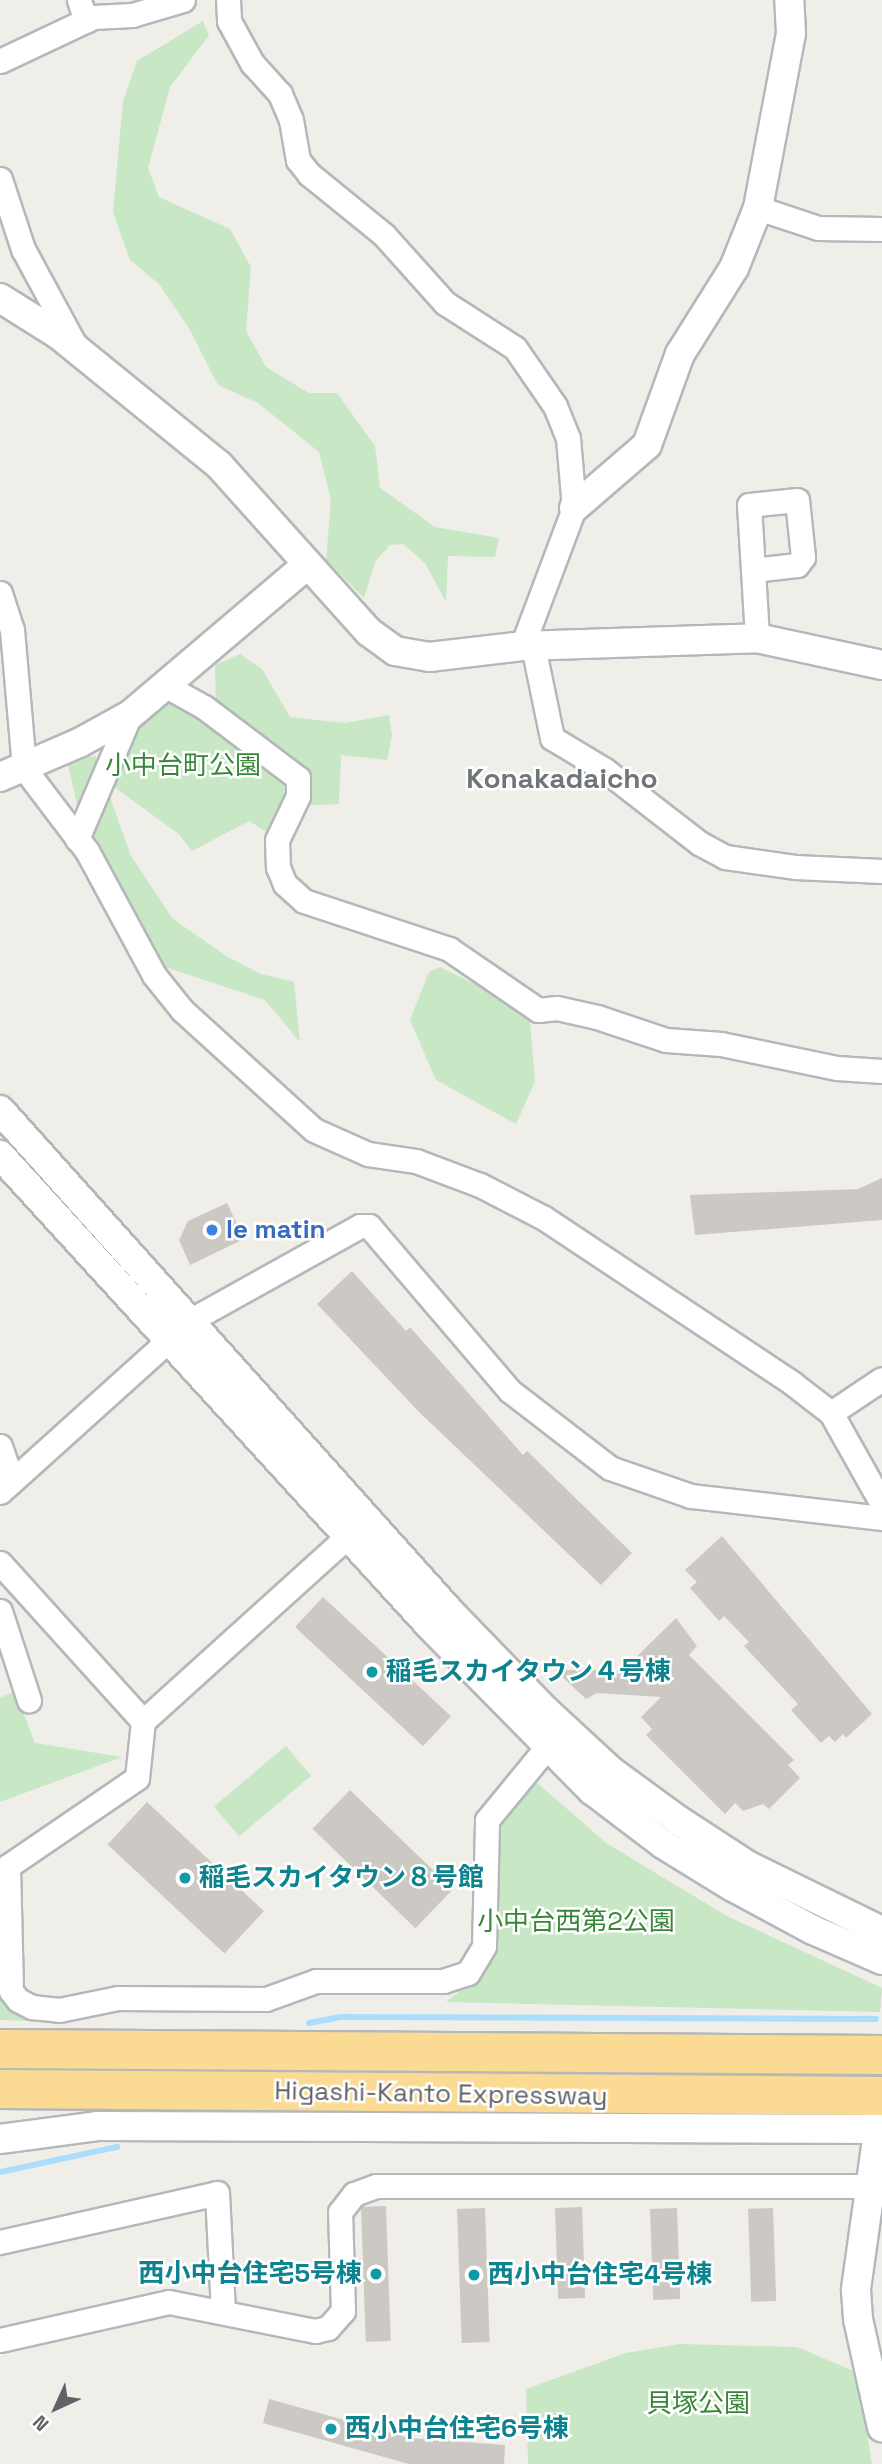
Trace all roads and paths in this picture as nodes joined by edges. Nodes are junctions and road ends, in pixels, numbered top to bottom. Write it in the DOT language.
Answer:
graph roads {
  1 [pos="183,0"];
  2 [pos="228,0"];
  3 [pos="789,0"];
  4 [pos="82,10"];
  5 [pos="0,61"];
  6 [pos="0,179"];
  7 [pos="758,208"];
  8 [pos="882,229"];
  9 [pos="0,298"];
  10 [pos="78,351"];
  11 [pos="574,508"];
  12 [pos="308,564"];
  13 [pos="753,570"];
  14 [pos="0,593"];
  15 [pos="757,638"];
  16 [pos="528,646"];
  17 [pos="882,665"];
  18 [pos="168,687"];
  19 [pos="130,715"];
  20 [pos="8,772"];
  21 [pos="77,839"];
  22 [pos="882,870"];
  23 [pos="882,1071"];
  24 [pos="0,1110"];
  25 [pos="0,1155"];
  26 [pos="191,1320"];
  27 [pos="169,1339"];
  28 [pos="882,1379"];
  29 [pos="831,1413"];
  30 [pos="0,1446"];
  31 [pos="5,1485"];
  32 [pos="882,1504"];
  33 [pos="882,1518"];
  34 [pos="348,1536"];
  35 [pos="0,1563"];
  36 [pos="0,1611"];
  37 [pos="29,1700"];
  38 [pos="142,1721"];
  39 [pos="547,1747"];
  40 [pos="882,1931"];
  41 [pos="882,1960"];
  42 [pos="0,2049"];
  43 [pos="882,2055"];
  44 [pos="0,2089"];
  45 [pos="881,2110"];
  46 [pos="0,2140"];
  47 [pos="871,2186"];
  48 [pos="0,2242"];
  49 [pos="223,2311"];
  50 [pos="0,2340"];
  51 [pos="882,2427"];
  1 -- 4 [label="street"];
  2 -- 11 [label="street"];
  3 -- 7 [label="street"];
  4 -- 5 [label="street"];
  6 -- 10 [label="street"];
  7 -- 8 [label="street"];
  7 -- 11 [label="street"];
  9 -- 10 [label="street"];
  10 -- 12 [label="street"];
  11 -- 16 [label="street"];
  12 -- 16 [label="street"];
  12 -- 18 [label="street"];
  13 -- 15 [label="street"];
  14 -- 20 [label="street"];
  15 -- 16 [label="street"];
  15 -- 17 [label="street"];
  16 -- 22 [label="street"];
  18 -- 19 [label="street"];
  18 -- 23 [label="street"];
  19 -- 20 [label="street"];
  19 -- 21 [label="street"];
  20 -- 21 [label="street"];
  21 -- 29 [label="street"];
  24 -- 26 [label="street"];
  25 -- 27 [label="street"];
  26 -- 27 [label="street"];
  26 -- 33 [label="street"];
  26 -- 40 [label="street"];
  27 -- 31 [label="street"];
  27 -- 34 [label="street"];
  28 -- 29 [label="street"];
  29 -- 32 [label="street"];
  30 -- 31 [label="street"];
  34 -- 38 [label="street"];
  34 -- 39 [label="street"];
  35 -- 38 [label="street"];
  36 -- 37 [label="street"];
  38 -- 39 [label="street"];
  39 -- 41 [label="street"];
  42 -- 43 [label="highway, Higashi-Kanto Expressway"];
  44 -- 45 [label="highway, Higashi-Kanto Expressway"];
  45 -- 46 [label="street"];
  45 -- 47 [label="street"];
  47 -- 49 [label="street"];
  47 -- 51 [label="street"];
  48 -- 49 [label="street"];
  49 -- 50 [label="street"];
}
